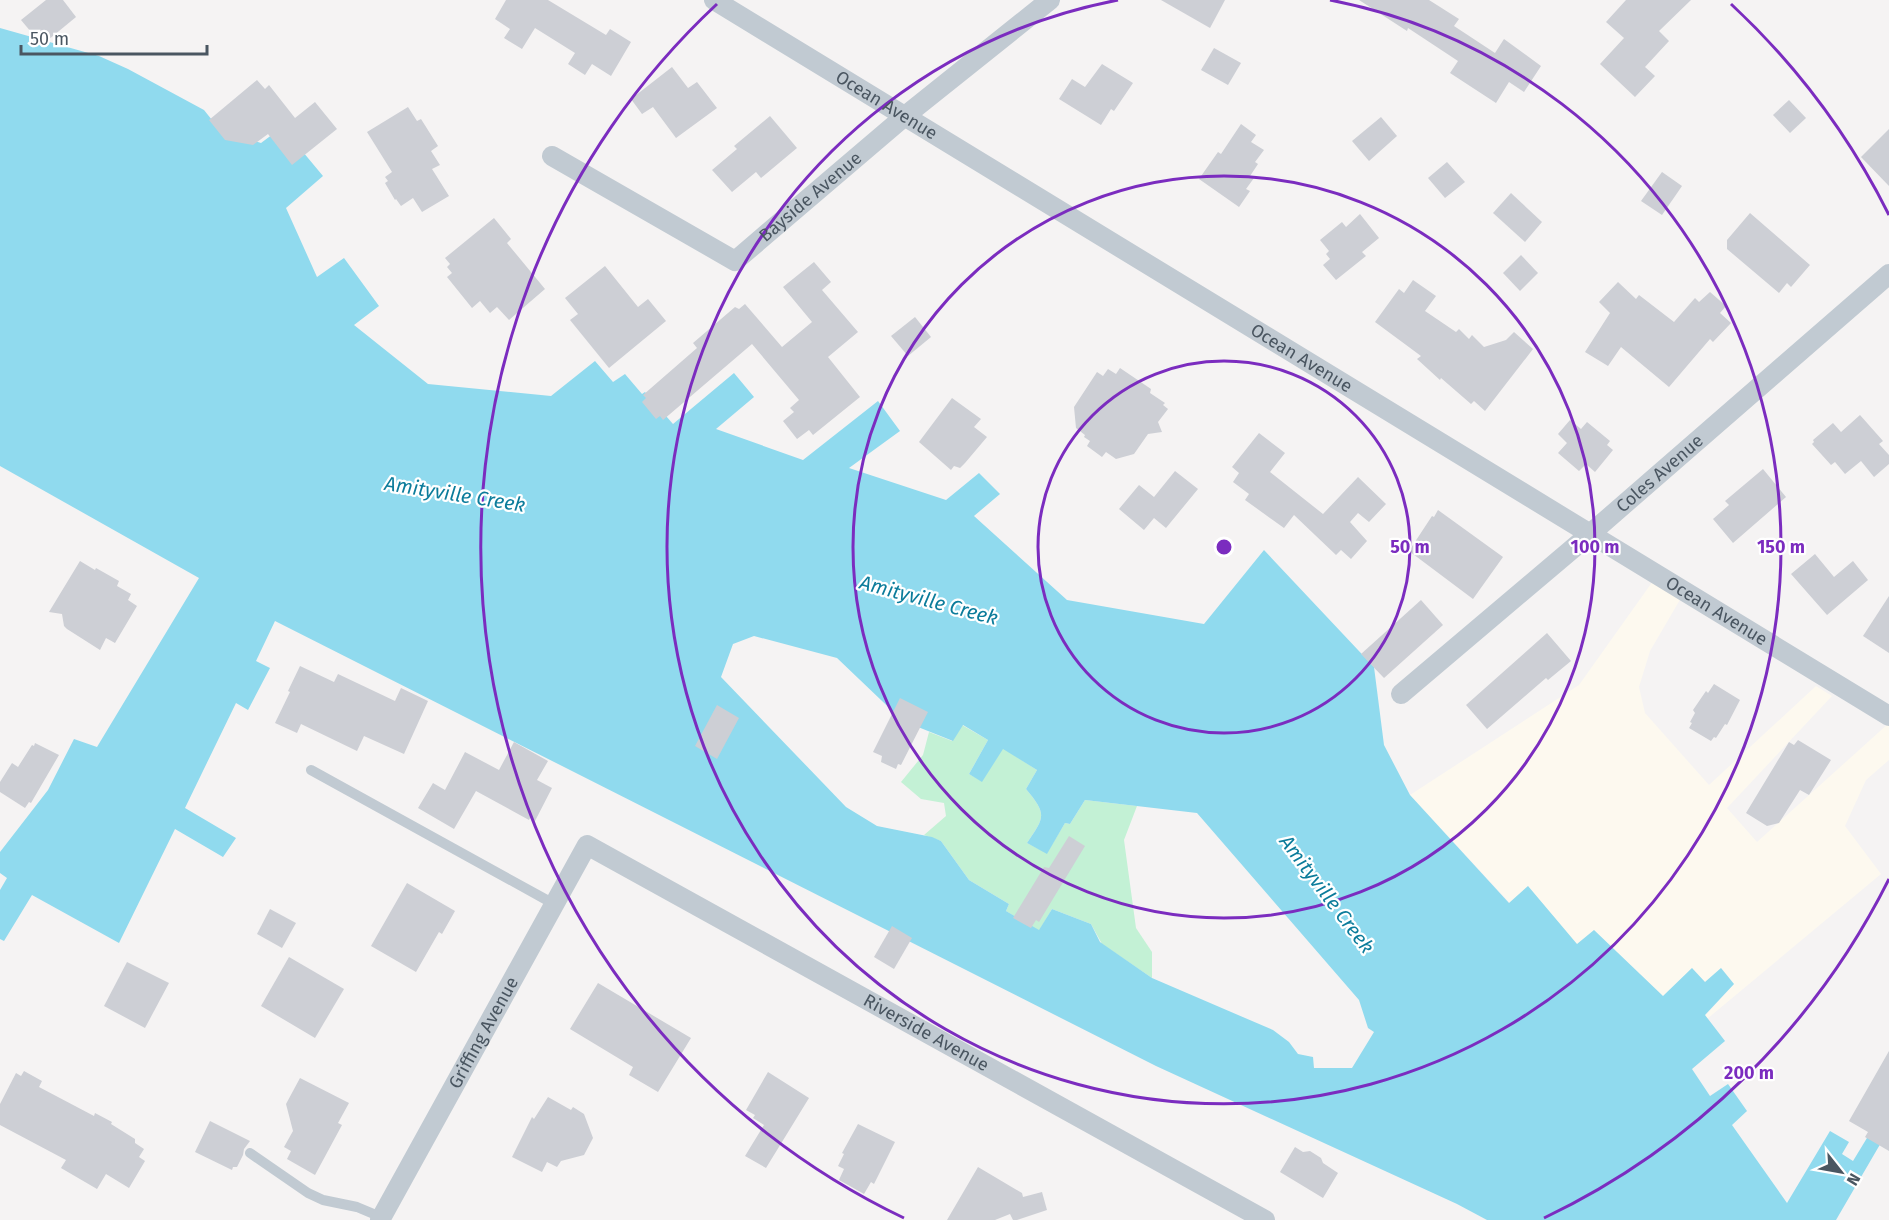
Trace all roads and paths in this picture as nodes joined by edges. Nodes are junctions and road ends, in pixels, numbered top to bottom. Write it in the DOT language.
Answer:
graph roads {
  1 [pos="714,0"];
  2 [pos="1050,0"];
  3 [pos="905,116"];
  4 [pos="552,156"];
  5 [pos="1889,274"];
  6 [pos="1590,534"];
  7 [pos="1401,694"];
  8 [pos="1889,716"];
  9 [pos="311,770"];
  10 [pos="587,845"];
  11 [pos="554,904"];
  12 [pos="250,1153"];
  13 [pos="381,1219"];
  14 [pos="1265,1220"];
  1 -- 3 [label="street, Ocean Avenue"];
  2 -- 3 [label="street, Bayside Avenue"];
  3 -- 4 [label="street, Bayside Avenue"];
  3 -- 6 [label="street, Ocean Avenue"];
  5 -- 6 [label="street, Coles Avenue"];
  6 -- 7 [label="street, Coles Avenue"];
  6 -- 8 [label="street, Ocean Avenue"];
  9 -- 11 [label="lane"];
  10 -- 11 [label="street, Griffing Avenue"];
  10 -- 14 [label="street, Riverside Avenue"];
  11 -- 13 [label="street, Griffing Avenue"];
  12 -- 13 [label="lane"];
}
